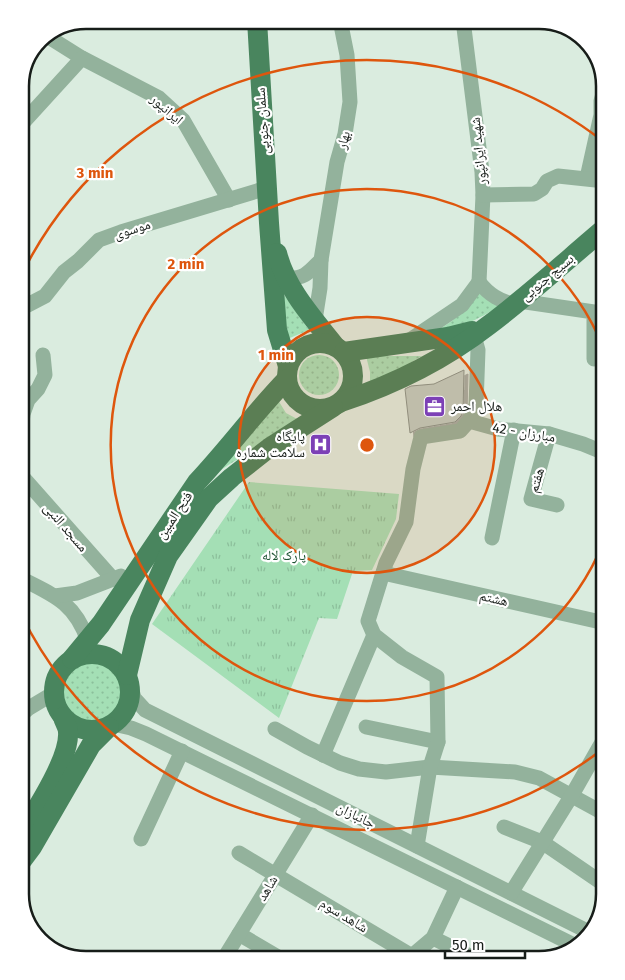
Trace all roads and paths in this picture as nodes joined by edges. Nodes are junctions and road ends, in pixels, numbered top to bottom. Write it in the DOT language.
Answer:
graph roads {
  1 [pos="258,29"];
  2 [pos="342,29"];
  3 [pos="464,29"];
  4 [pos="53,39"];
  5 [pos="82,58"];
  6 [pos="29,116"];
  7 [pos="596,138"];
  8 [pos="587,178"];
  9 [pos="596,180"];
  10 [pos="267,188"];
  11 [pos="483,195"];
  12 [pos="229,200"];
  13 [pos="269,222"];
  14 [pos="596,236"];
  15 [pos="321,260"];
  16 [pos="287,278"];
  17 [pos="479,282"];
  18 [pos="516,303"];
  19 [pos="29,304"];
  20 [pos="315,320"];
  21 [pos="481,331"];
  22 [pos="407,342"];
  23 [pos="340,349"];
  24 [pos="43,355"];
  25 [pos="594,359"];
  26 [pos="288,373"];
  27 [pos="29,399"];
  28 [pos="337,404"];
  29 [pos="469,420"];
  30 [pos="514,430"];
  31 [pos="549,434"];
  32 [pos="596,449"];
  33 [pos="29,484"];
  34 [pos="557,505"];
  35 [pos="492,538"];
  36 [pos="138,568"];
  37 [pos="383,573"];
  38 [pos="113,579"];
  39 [pos="29,583"];
  40 [pos="55,596"];
  41 [pos="596,621"];
  42 [pos="374,635"];
  43 [pos="88,641"];
  44 [pos="72,659"];
  45 [pos="129,681"];
  46 [pos="54,693"];
  47 [pos="29,708"];
  48 [pos="63,717"];
  49 [pos="160,717"];
  50 [pos="111,726"];
  51 [pos="366,727"];
  52 [pos="274,729"];
  53 [pos="148,735"];
  54 [pos="438,742"];
  55 [pos="182,752"];
  56 [pos="596,753"];
  57 [pos="323,755"];
  58 [pos="430,768"];
  59 [pos="572,795"];
  60 [pos="596,809"];
  61 [pos="312,815"];
  62 [pos="29,821"];
  63 [pos="504,827"];
  64 [pos="141,839"];
  65 [pos="542,842"];
  66 [pos="417,846"];
  67 [pos="29,851"];
  68 [pos="239,853"];
  69 [pos="276,874"];
  70 [pos="596,879"];
  71 [pos="457,887"];
  72 [pos="510,893"];
  73 [pos="584,930"];
  74 [pos="239,934"];
  75 [pos="432,938"];
  76 [pos="569,943"];
  77 [pos="229,951"];
  78 [pos="268,951"];
  79 [pos="398,951"];
  80 [pos="417,951"];
  81 [pos="459,951"];
  1 -- 10 [label="main road, سلمان جنوبی"];
  2 -- 15 [label="street, بهار"];
  3 -- 11 [label="street, شهید ایرانپور"];
  4 -- 5 [label="street, ایرانپور"];
  5 -- 6 [label="street"];
  5 -- 12 [label="street, ایرانپور"];
  7 -- 8 [label="street"];
  8 -- 9 [label="street"];
  8 -- 11 [label="street"];
  10 -- 12 [label="street, موسوی"];
  10 -- 13 [label="main road, سلمان جنوبی"];
  11 -- 17 [label="street, شهید ایرانپور"];
  12 -- 19 [label="street, موسوی"];
  13 -- 16 [label="main road"];
  13 -- 26 [label="main road"];
  14 -- 18 [label="main road, بسیج جنوبی"];
  15 -- 16 [label="street"];
  15 -- 20 [label="street, بهار"];
  16 -- 20 [label="main road"];
  17 -- 18 [label="street"];
  17 -- 22 [label="street"];
  18 -- 21 [label="main road, بسیج جنوبی"];
  18 -- 25 [label="street"];
  20 -- 23 [label="main road"];
  21 -- 22 [label="main road"];
  21 -- 28 [label="main road, بسیج جنوبی"];
  21 -- 29 [label="street"];
  22 -- 23 [label="main road"];
  23 -- 26 [label="main road"];
  23 -- 28 [label="main road"];
  24 -- 27 [label="street"];
  26 -- 28 [label="main road"];
  26 -- 36 [label="main road, فتح المبین"];
  28 -- 45 [label="main road, فتح المبین"];
  29 -- 30 [label="street, مبارزان - 42"];
  29 -- 37 [label="street"];
  30 -- 31 [label="street, مبارزان - 42"];
  30 -- 35 [label="street"];
  31 -- 32 [label="street, مبارزان - 42"];
  31 -- 34 [label="street, هفتم"];
  33 -- 38 [label="street, مسجد النبی"];
  36 -- 38 [label="street"];
  36 -- 43 [label="main road, فتح المبین"];
  37 -- 41 [label="street, هشتم"];
  37 -- 42 [label="street"];
  38 -- 40 [label="street"];
  39 -- 40 [label="street"];
  40 -- 43 [label="street"];
  42 -- 54 [label="street"];
  42 -- 57 [label="street"];
  43 -- 44 [label="main road, فتح المبین"];
  44 -- 45 [label="main road"];
  44 -- 46 [label="main road"];
  45 -- 49 [label="street, جانبازان"];
  45 -- 50 [label="main road"];
  46 -- 47 [label="street"];
  46 -- 48 [label="main road"];
  48 -- 50 [label="main road"];
  48 -- 62 [label="main road"];
  49 -- 53 [label="street"];
  49 -- 66 [label="street, جانبازان"];
  50 -- 53 [label="street, جانبازان"];
  50 -- 67 [label="main road"];
  51 -- 54 [label="street"];
  52 -- 57 [label="street"];
  53 -- 55 [label="street, جانبازان"];
  54 -- 58 [label="street"];
  55 -- 61 [label="street, جانبازان"];
  55 -- 64 [label="street"];
  56 -- 59 [label="street"];
  57 -- 58 [label="street"];
  58 -- 59 [label="street"];
  58 -- 66 [label="street"];
  59 -- 60 [label="street"];
  59 -- 65 [label="street"];
  61 -- 69 [label="street, شاهد"];
  61 -- 71 [label="street, جانبازان"];
  63 -- 65 [label="street"];
  65 -- 70 [label="street"];
  65 -- 72 [label="street"];
  66 -- 72 [label="street, جانبازان"];
  68 -- 69 [label="street, شاهد سوم"];
  69 -- 74 [label="street, شاهد"];
  69 -- 79 [label="street, شاهد سوم"];
  71 -- 75 [label="street"];
  71 -- 76 [label="street, جانبازان"];
  72 -- 73 [label="street, جانبازان"];
  74 -- 77 [label="street, شاهد"];
  74 -- 78 [label="street"];
  75 -- 80 [label="street"];
  75 -- 81 [label="street"];
}
